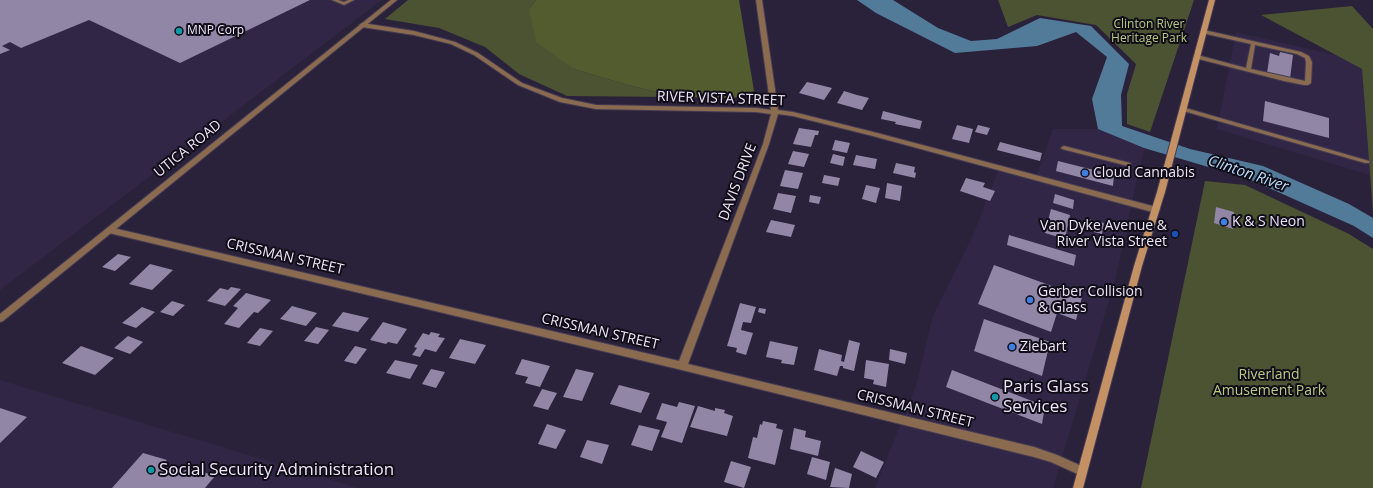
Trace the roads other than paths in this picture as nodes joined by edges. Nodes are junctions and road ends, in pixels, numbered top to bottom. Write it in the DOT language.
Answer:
graph roads {
  1 [pos="334,0"];
  2 [pos="352,0"];
  3 [pos="394,0"];
  4 [pos="759,0"];
  5 [pos="1212,0"];
  6 [pos="362,25"];
  7 [pos="1204,32"];
  8 [pos="1253,44"];
  9 [pos="1196,57"];
  10 [pos="1248,70"];
  11 [pos="1182,109"];
  12 [pos="775,112"];
  13 [pos="1064,148"];
  14 [pos="1368,162"];
  15 [pos="1128,164"];
  16 [pos="1156,210"];
  17 [pos="109,230"];
  18 [pos="0,319"];
  19 [pos="682,366"];
  20 [pos="1082,472"];
  21 [pos="1078,488"];
  1 -- 2 [label="lane"];
  3 -- 6 [label="street, UTICA ROAD"];
  4 -- 12 [label="street, DAVIS DRIVE"];
  5 -- 7 [label="main road"];
  6 -- 12 [label="street, RIVER VISTA STREET"];
  6 -- 17 [label="street, UTICA ROAD"];
  7 -- 8 [label="lane"];
  7 -- 9 [label="main road"];
  8 -- 10 [label="lane"];
  8 -- 10 [label="lane"];
  9 -- 10 [label="lane"];
  9 -- 11 [label="main road"];
  11 -- 14 [label="lane"];
  11 -- 16 [label="main road"];
  12 -- 16 [label="street, RIVER VISTA STREET"];
  12 -- 19 [label="street, DAVIS DRIVE"];
  13 -- 15 [label="lane"];
  16 -- 20 [label="main road"];
  17 -- 18 [label="street, UTICA ROAD"];
  17 -- 19 [label="street, CRISSMAN STREET"];
  19 -- 20 [label="street, CRISSMAN STREET"];
  20 -- 21 [label="main road"];
}
